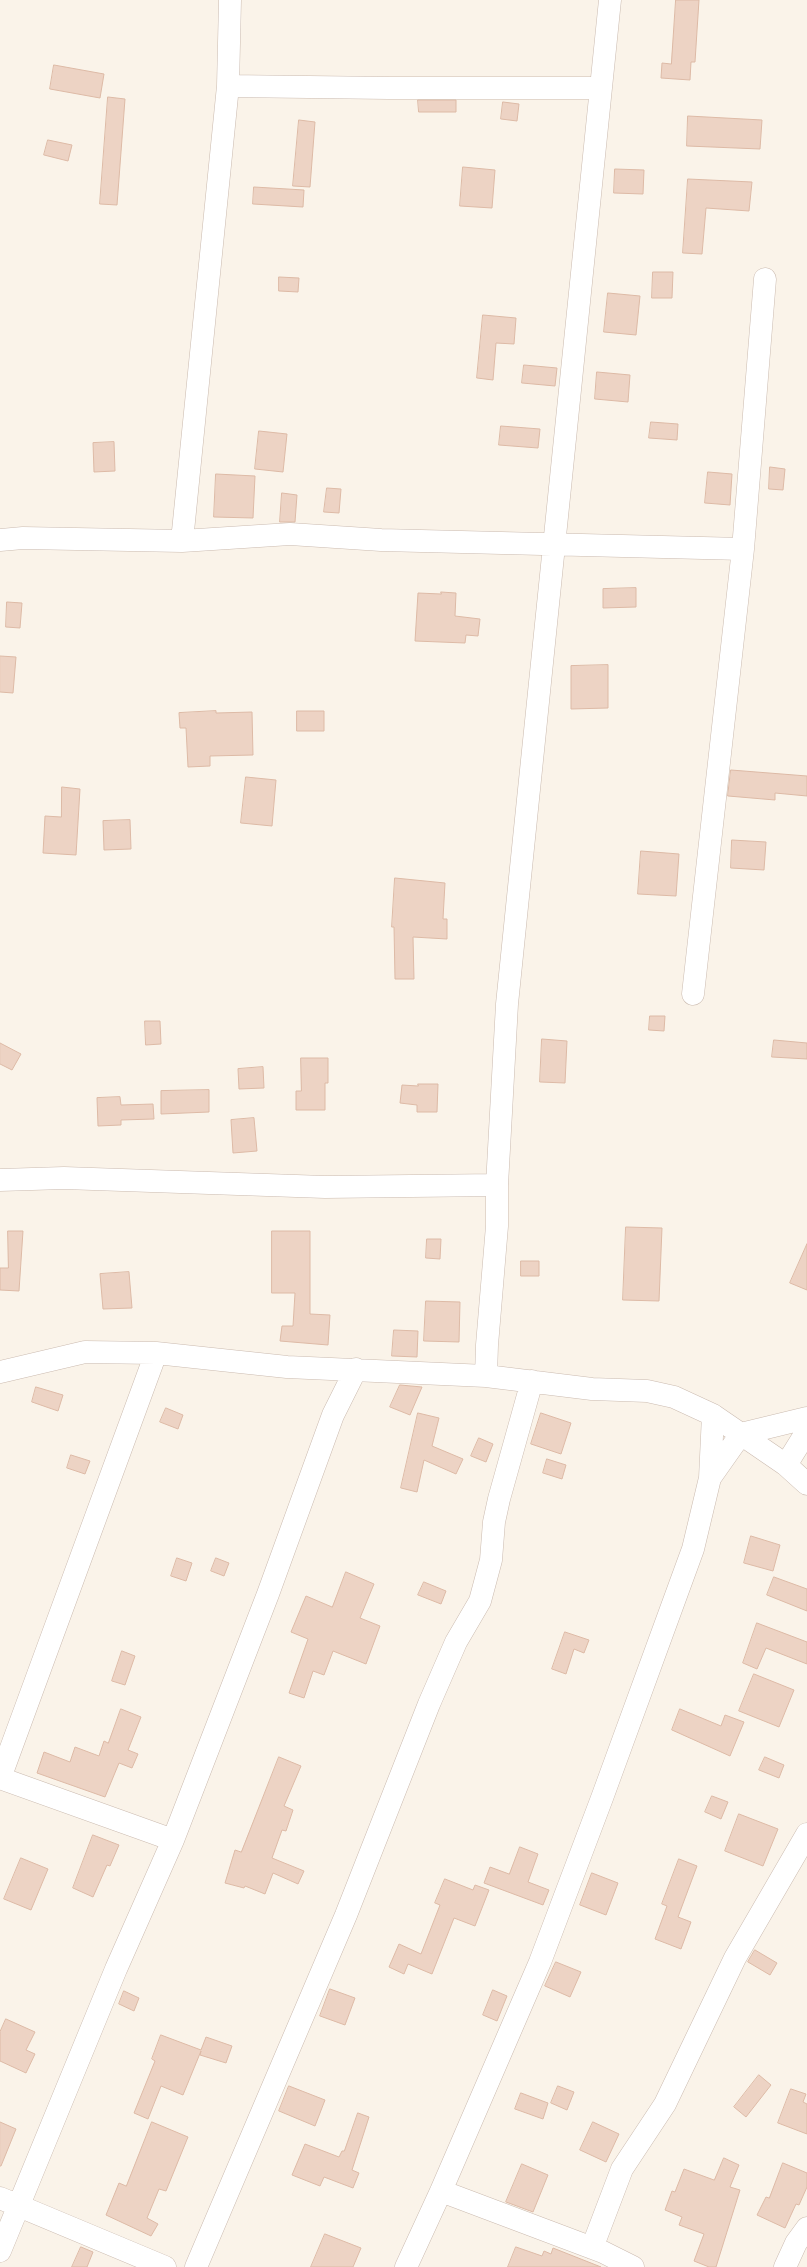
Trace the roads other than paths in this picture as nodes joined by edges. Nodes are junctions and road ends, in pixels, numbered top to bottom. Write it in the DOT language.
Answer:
graph roads {
  1 [pos="230,0"];
  2 [pos="610,0"];
  3 [pos="228,86"];
  4 [pos="601,88"];
  5 [pos="765,279"];
  6 [pos="0,540"];
  7 [pos="182,541"];
  8 [pos="554,544"];
  9 [pos="743,549"];
  10 [pos="693,994"];
  11 [pos="0,1180"];
  12 [pos="497,1185"];
  13 [pos="156,1354"];
  14 [pos="356,1369"];
  15 [pos="0,1372"];
  16 [pos="486,1376"];
  17 [pos="532,1381"];
  18 [pos="713,1415"];
  19 [pos="807,1418"];
  20 [pos="807,1431"];
  21 [pos="741,1434"];
  22 [pos="786,1465"];
  23 [pos="710,1478"];
  24 [pos="807,1484"];
  25 [pos="0,1778"];
  26 [pos="807,1834"];
  27 [pos="173,1840"];
  28 [pos="441,2191"];
  29 [pos="9,2202"];
  30 [pos="807,2228"];
  31 [pos="0,2251"];
  32 [pos="597,2256"];
  33 [pos="165,2267"];
  34 [pos="196,2267"];
  35 [pos="406,2267"];
  36 [pos="633,2267"];
  37 [pos="785,2267"];
  1 -- 3 [label="street"];
  2 -- 4 [label="street"];
  3 -- 4 [label="street"];
  3 -- 7 [label="street"];
  4 -- 8 [label="street"];
  5 -- 9 [label="street"];
  6 -- 7 [label="street"];
  7 -- 8 [label="street"];
  8 -- 9 [label="street"];
  8 -- 12 [label="street"];
  9 -- 10 [label="street"];
  11 -- 12 [label="street"];
  12 -- 16 [label="street"];
  13 -- 14 [label="street"];
  13 -- 15 [label="street"];
  13 -- 25 [label="street"];
  14 -- 16 [label="street"];
  14 -- 27 [label="street"];
  16 -- 17 [label="street"];
  17 -- 18 [label="street"];
  17 -- 34 [label="street"];
  18 -- 21 [label="street"];
  18 -- 23 [label="street"];
  19 -- 21 [label="street"];
  20 -- 22 [label="street"];
  21 -- 22 [label="street"];
  21 -- 23 [label="street"];
  22 -- 24 [label="street"];
  23 -- 28 [label="street"];
  25 -- 27 [label="street"];
  26 -- 32 [label="street"];
  27 -- 29 [label="street"];
  28 -- 32 [label="street"];
  28 -- 35 [label="street"];
  29 -- 31 [label="street"];
  29 -- 33 [label="street"];
  30 -- 37 [label="street"];
  32 -- 36 [label="street"];
}
